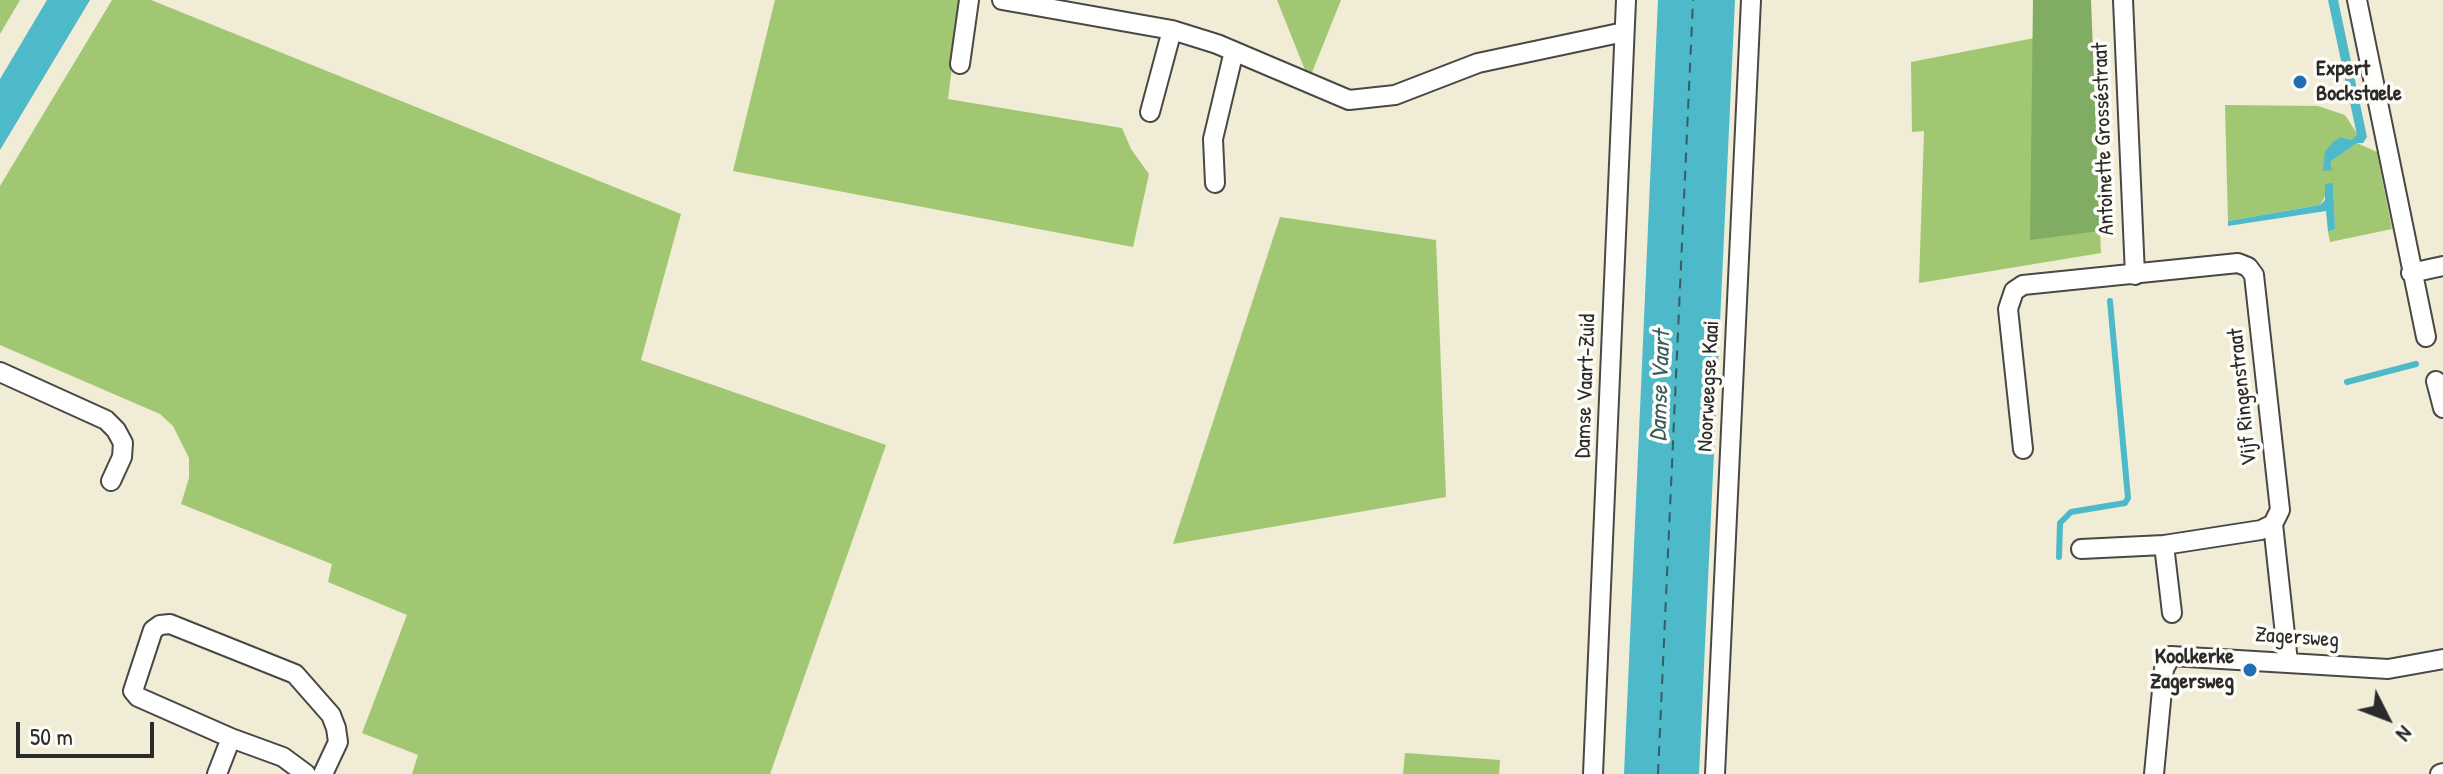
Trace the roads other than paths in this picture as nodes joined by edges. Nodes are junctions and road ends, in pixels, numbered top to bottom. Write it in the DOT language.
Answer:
graph roads {
  1 [pos="969,0"];
  2 [pos="1002,0"];
  3 [pos="1626,0"];
  4 [pos="1751,0"];
  5 [pos="2123,0"];
  6 [pos="2357,0"];
  7 [pos="1112,9"];
  8 [pos="1172,30"];
  9 [pos="1624,32"];
  10 [pos="1234,51"];
  11 [pos="960,64"];
  12 [pos="1150,112"];
  13 [pos="1215,183"];
  14 [pos="2443,266"];
  15 [pos="2411,273"];
  16 [pos="2135,275"];
  17 [pos="2426,337"];
  18 [pos="0,372"];
  19 [pos="2436,381"];
  20 [pos="2443,408"];
  21 [pos="2023,449"];
  22 [pos="111,481"];
  23 [pos="2273,524"];
  24 [pos="2164,545"];
  25 [pos="2081,549"];
  26 [pos="2172,613"];
  27 [pos="2443,659"];
  28 [pos="2288,662"];
  29 [pos="231,738"];
  30 [pos="217,774"];
  31 [pos="306,774"];
  32 [pos="323,774"];
  33 [pos="1593,774"];
  34 [pos="1715,774"];
  35 [pos="2154,774"];
  1 -- 11 [label="street"];
  2 -- 7 [label="street"];
  3 -- 9 [label="street, Damse Vaart-Zuid"];
  4 -- 34 [label="street, Noorweegse Kaai"];
  5 -- 16 [label="street, Antoinette Grosséstraat"];
  6 -- 15 [label="street"];
  7 -- 8 [label="street"];
  8 -- 10 [label="street"];
  8 -- 12 [label="street"];
  9 -- 10 [label="street"];
  9 -- 33 [label="street, Damse Vaart-Zuid"];
  10 -- 13 [label="street"];
  14 -- 15 [label="street"];
  15 -- 17 [label="street"];
  16 -- 21 [label="street, Vijf Ringenstraat"];
  16 -- 23 [label="street, Vijf Ringenstraat"];
  18 -- 22 [label="street"];
  19 -- 20 [label="street"];
  23 -- 24 [label="street"];
  23 -- 28 [label="street, Vijf Ringenstraat"];
  24 -- 25 [label="street"];
  24 -- 26 [label="street"];
  27 -- 28 [label="street, Zagersweg"];
  28 -- 35 [label="street, Zagersweg"];
  29 -- 30 [label="street"];
  29 -- 31 [label="street"];
  29 -- 32 [label="street"];
}
